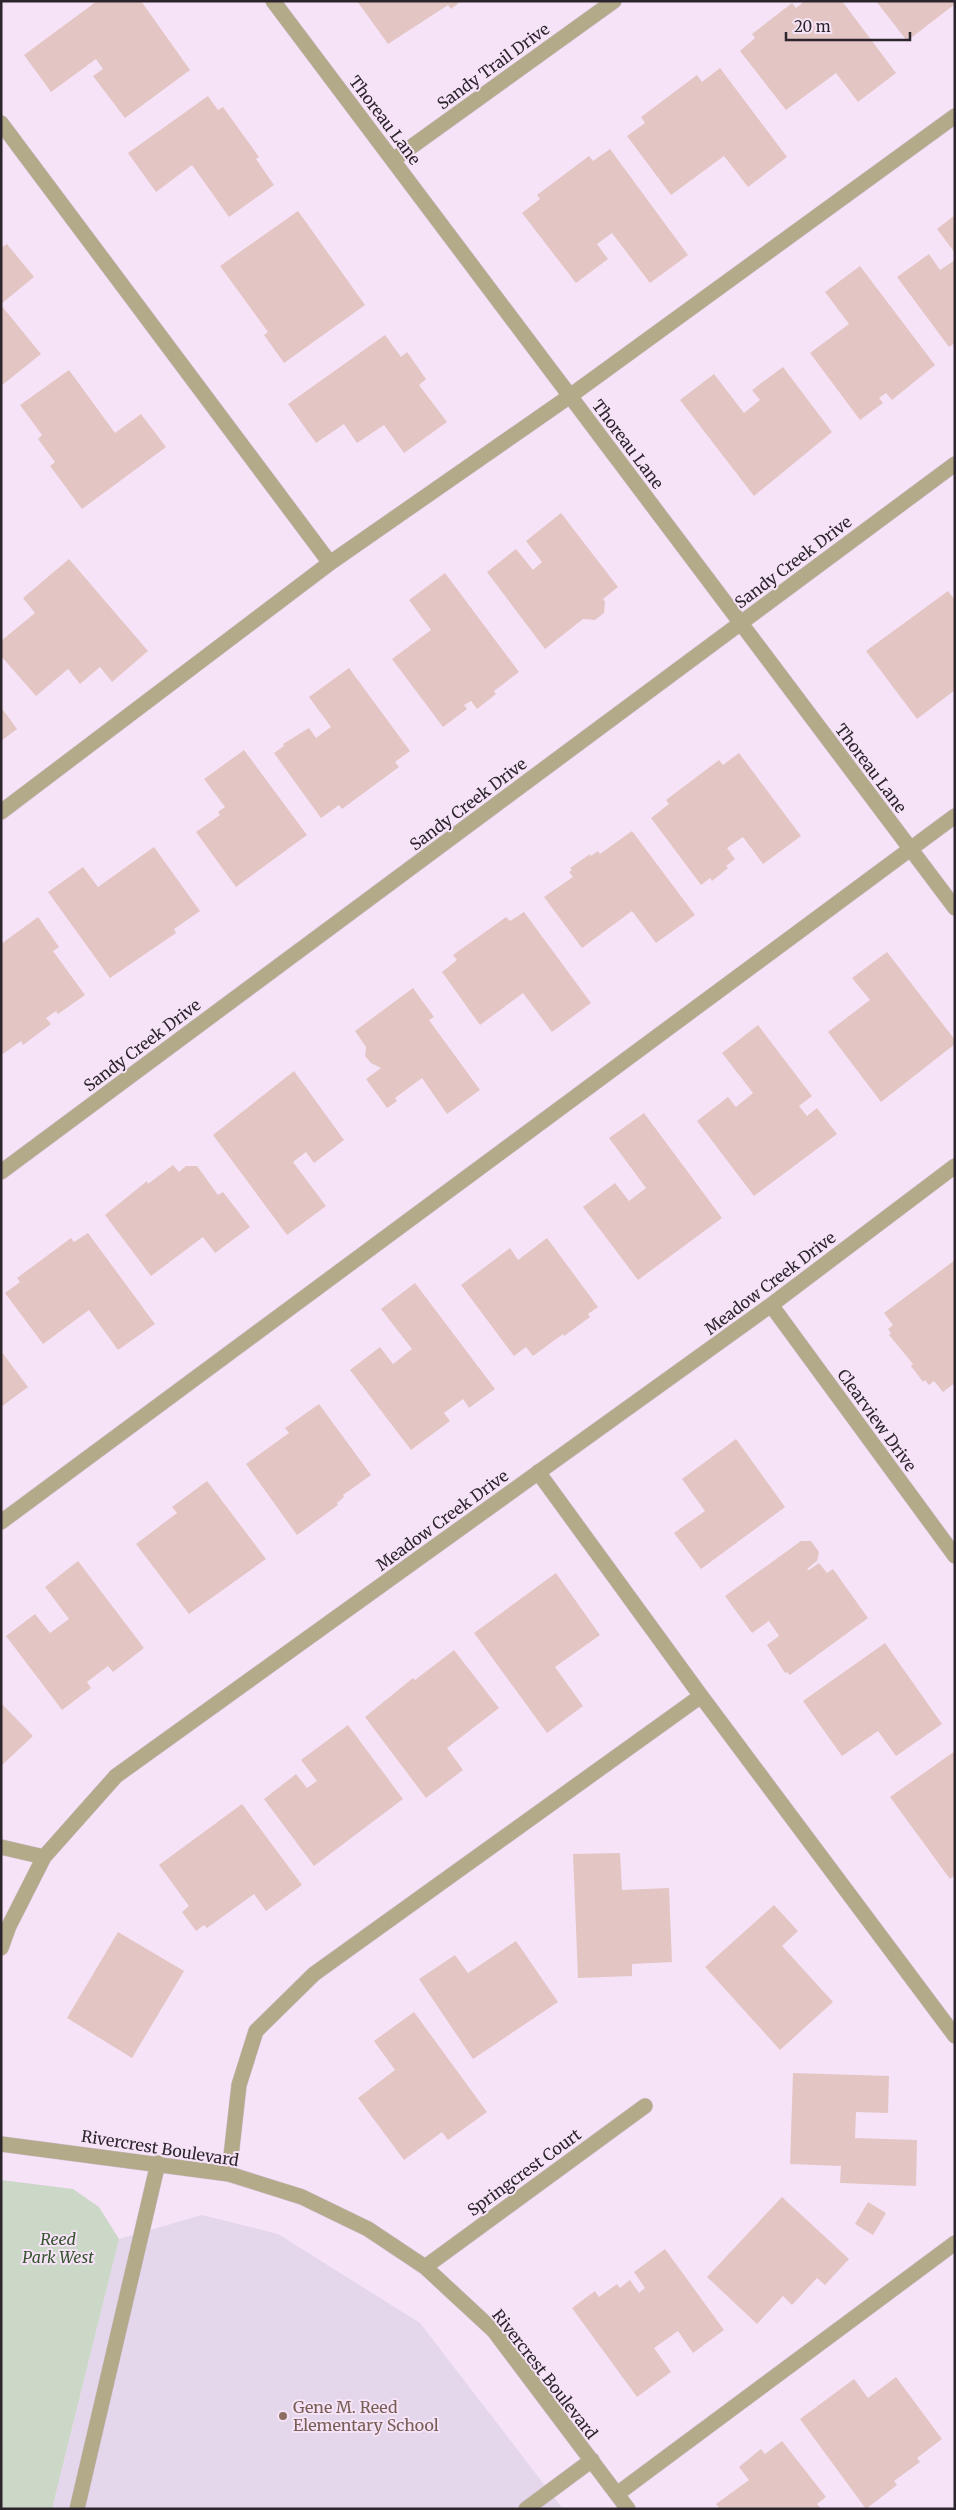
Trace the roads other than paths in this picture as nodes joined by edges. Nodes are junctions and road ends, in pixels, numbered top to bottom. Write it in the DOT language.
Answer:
graph roads {
  1 [pos="273,1"];
  2 [pos="614,1"];
  3 [pos="955,116"];
  4 [pos="1,123"];
  5 [pos="392,160"];
  6 [pos="570,396"];
  7 [pos="955,464"];
  8 [pos="330,563"];
  9 [pos="741,623"];
  10 [pos="1,812"];
  11 [pos="955,816"];
  12 [pos="910,849"];
  13 [pos="955,908"];
  14 [pos="955,1166"];
  15 [pos="1,1172"];
  16 [pos="772,1305"];
  17 [pos="538,1472"];
  18 [pos="1,1522"];
  19 [pos="955,1556"];
  20 [pos="701,1696"];
  21 [pos="1,1847"];
  22 [pos="44,1857"];
  23 [pos="1,1948"];
  24 [pos="955,2036"];
  25 [pos="645,2106"];
  26 [pos="1,2144"];
  27 [pos="158,2164"];
  28 [pos="229,2174"];
  29 [pos="955,2243"];
  30 [pos="424,2267"];
  31 [pos="592,2460"];
  32 [pos="617,2494"];
  33 [pos="77,2509"];
  34 [pos="526,2509"];
  35 [pos="628,2509"];
  1 -- 5 [label="street, Thoreau Lane"];
  2 -- 5 [label="street, Sandy Trail Drive"];
  3 -- 6 [label="street"];
  4 -- 8 [label="street"];
  5 -- 6 [label="street, Thoreau Lane"];
  6 -- 8 [label="street"];
  6 -- 9 [label="street, Thoreau Lane"];
  7 -- 9 [label="street, Sandy Creek Drive"];
  8 -- 10 [label="street"];
  9 -- 12 [label="street, Thoreau Lane"];
  9 -- 15 [label="street, Sandy Creek Drive"];
  11 -- 12 [label="street"];
  12 -- 13 [label="street, Thoreau Lane"];
  12 -- 18 [label="street"];
  14 -- 16 [label="street, Meadow Creek Drive"];
  16 -- 17 [label="street, Meadow Creek Drive"];
  16 -- 19 [label="street, Clearview Drive"];
  17 -- 20 [label="street"];
  17 -- 22 [label="street, Meadow Creek Drive"];
  20 -- 24 [label="street"];
  20 -- 28 [label="street"];
  21 -- 22 [label="street"];
  22 -- 23 [label="street, Meadow Creek Drive"];
  25 -- 30 [label="street, Springcrest Court"];
  26 -- 27 [label="street, Rivercrest Boulevard"];
  27 -- 28 [label="street, Rivercrest Boulevard"];
  27 -- 33 [label="street"];
  28 -- 30 [label="street, Rivercrest Boulevard"];
  29 -- 32 [label="street"];
  30 -- 31 [label="street, Rivercrest Boulevard"];
  31 -- 32 [label="street, Rivercrest Boulevard"];
  31 -- 34 [label="street"];
  32 -- 35 [label="street, Rivercrest Boulevard"];
}
